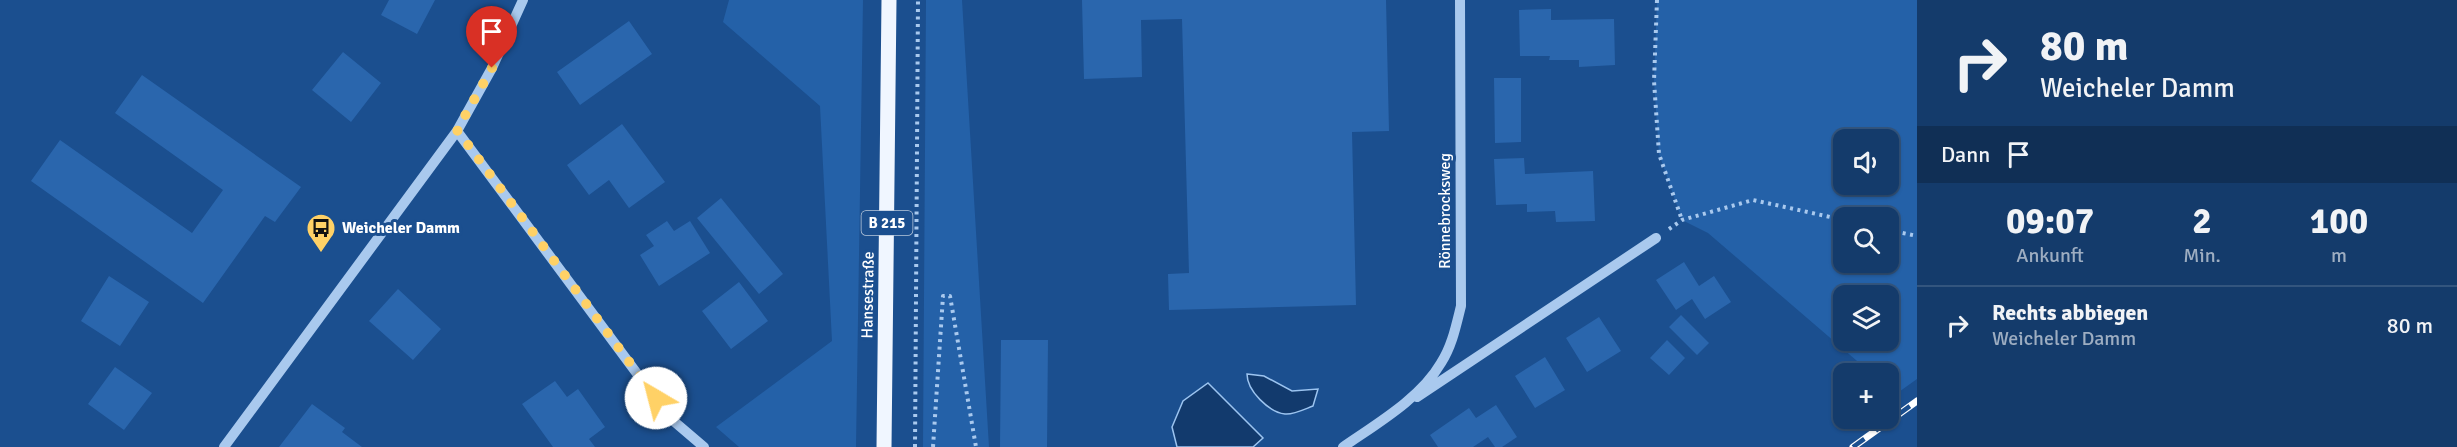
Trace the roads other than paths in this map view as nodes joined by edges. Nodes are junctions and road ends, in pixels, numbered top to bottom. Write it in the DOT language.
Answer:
graph roads {
  1 [pos="523,0"];
  2 [pos="889,0"];
  3 [pos="1460,0"];
  4 [pos="457,130"];
  5 [pos="1656,238"];
  6 [pos="1404,405"];
  7 [pos="224,447"];
  8 [pos="704,447"];
  9 [pos="884,447"];
  10 [pos="1343,447"];
  1 -- 4 [label="street"];
  2 -- 9 [label="main road, Hansestraße / B 215"];
  3 -- 6 [label="street, Rönnebrocksweg"];
  4 -- 7 [label="street"];
  4 -- 8 [label="street"];
  5 -- 6 [label="street, Rönnebrocksweg"];
  6 -- 10 [label="street, Rönnebrocksweg"];
}
